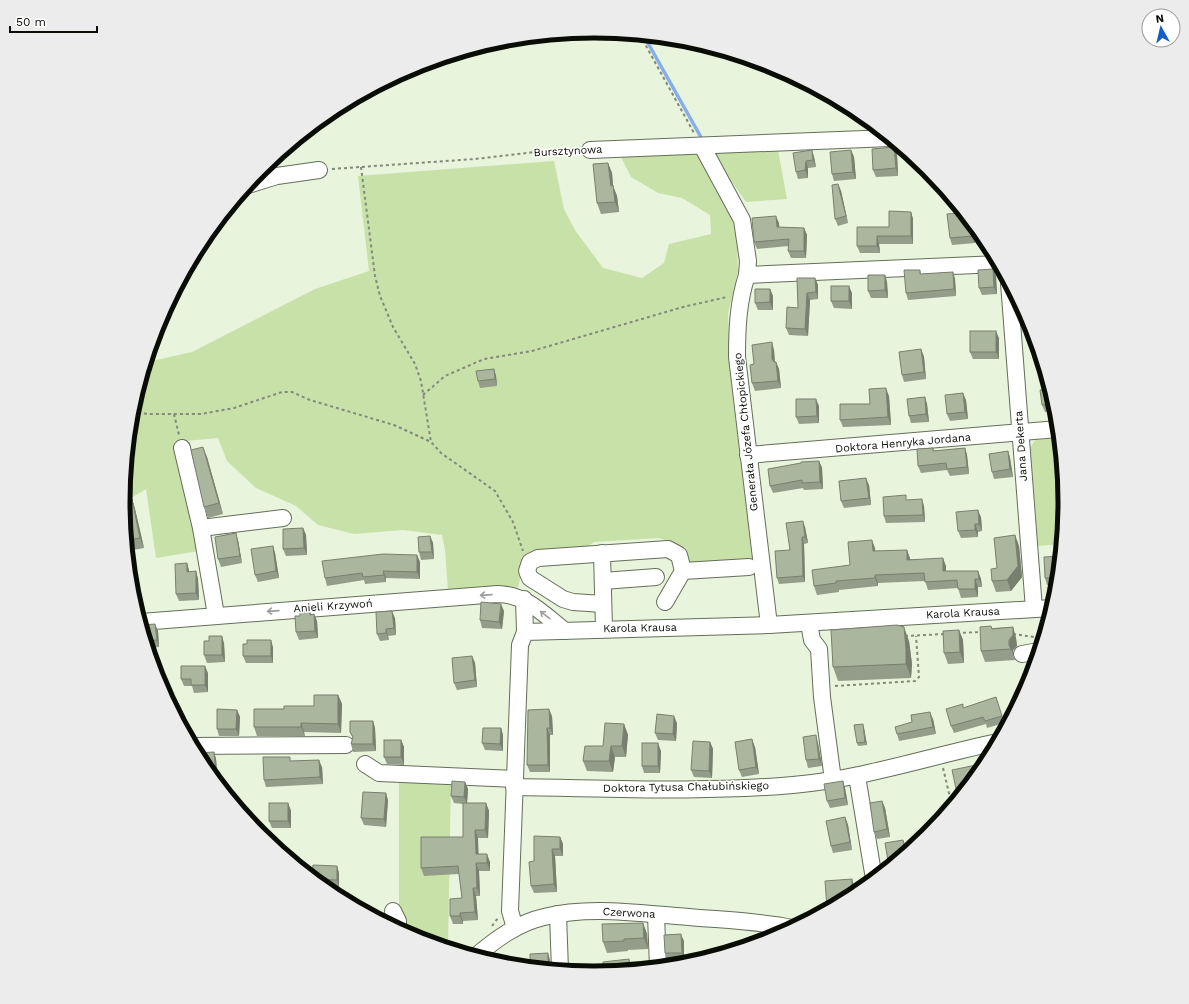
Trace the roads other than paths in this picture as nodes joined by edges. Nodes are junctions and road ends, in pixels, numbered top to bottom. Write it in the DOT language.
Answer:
graph roads {
  1 [pos="882,138"];
  2 [pos="702,146"];
  3 [pos="590,150"];
  4 [pos="319,170"];
  5 [pos="259,182"];
  6 [pos="992,264"];
  7 [pos="747,275"];
  8 [pos="1010,295"];
  9 [pos="1053,430"];
  10 [pos="1020,434"];
  11 [pos="182,448"];
  12 [pos="748,455"];
  13 [pos="283,518"];
  14 [pos="201,528"];
  15 [pos="602,553"];
  16 [pos="749,567"];
  17 [pos="683,571"];
  18 [pos="656,577"];
  19 [pos="603,580"];
  20 [pos="524,599"];
  21 [pos="665,602"];
  22 [pos="603,604"];
  23 [pos="1046,608"];
  24 [pos="1034,609"];
  25 [pos="216,615"];
  26 [pos="146,622"];
  27 [pos="809,623"];
  28 [pos="769,624"];
  29 [pos="604,629"];
  30 [pos="565,630"];
  31 [pos="524,632"];
  32 [pos="1036,645"];
  33 [pos="1022,654"];
  34 [pos="990,744"];
  35 [pos="346,745"];
  36 [pos="200,746"];
  37 [pos="365,764"];
  38 [pos="858,776"];
  39 [pos="833,780"];
  40 [pos="514,783"];
  41 [pos="873,873"];
  42 [pos="393,911"];
  43 [pos="558,914"];
  44 [pos="656,915"];
  45 [pos="398,922"];
  46 [pos="515,928"];
  47 [pos="770,932"];
  48 [pos="482,952"];
  49 [pos="658,962"];
  50 [pos="560,965"];
  1 -- 2 [label="street, Bursztynowa"];
  2 -- 3 [label="street, Bursztynowa"];
  2 -- 7 [label="street"];
  4 -- 5 [label="street"];
  6 -- 7 [label="street"];
  7 -- 12 [label="street, Generała Józefa Chłopickiego"];
  8 -- 10 [label="street, Jana Dekerta"];
  9 -- 10 [label="street, Doktora Henryka Jordana"];
  10 -- 12 [label="street, Doktora Henryka Jordana"];
  10 -- 24 [label="street, Jana Dekerta"];
  11 -- 14 [label="street"];
  12 -- 28 [label="street, Generała Józefa Chłopickiego"];
  13 -- 14 [label="street"];
  14 -- 25 [label="street"];
  15 -- 17 [label="street"];
  15 -- 19 [label="street"];
  15 -- 22 [label="street"];
  16 -- 17 [label="street"];
  17 -- 21 [label="street"];
  18 -- 19 [label="street"];
  19 -- 22 [label="street"];
  20 -- 25 [label="street, Anieli Krzywoń, one-way"];
  30 -- 20 [label="street, Anieli Krzywoń, one-way"];
  20 -- 31 [label="street"];
  22 -- 29 [label="street"];
  23 -- 24 [label="street, Karola Krausa"];
  24 -- 27 [label="street, Karola Krausa"];
  25 -- 26 [label="street, Anieli Krzywoń"];
  27 -- 28 [label="street, Karola Krausa"];
  27 -- 39 [label="street"];
  28 -- 29 [label="street, Karola Krausa"];
  29 -- 30 [label="street, Karola Krausa"];
  30 -- 31 [label="street, Karola Krausa"];
  31 -- 40 [label="street"];
  32 -- 33 [label="street"];
  34 -- 38 [label="street, Doktora Tytusa Chałubińskiego"];
  35 -- 36 [label="street"];
  37 -- 40 [label="street, Doktora Tytusa Chałubińskiego"];
  38 -- 39 [label="street, Doktora Tytusa Chałubińskiego"];
  38 -- 41 [label="street"];
  39 -- 40 [label="street, Doktora Tytusa Chałubińskiego"];
  40 -- 46 [label="street"];
  42 -- 45 [label="street"];
  43 -- 44 [label="street, Czerwona"];
  43 -- 46 [label="street, Czerwona"];
  43 -- 50 [label="street"];
  44 -- 47 [label="street, Czerwona"];
  44 -- 49 [label="street"];
  46 -- 48 [label="street, Czerwona"];
}
